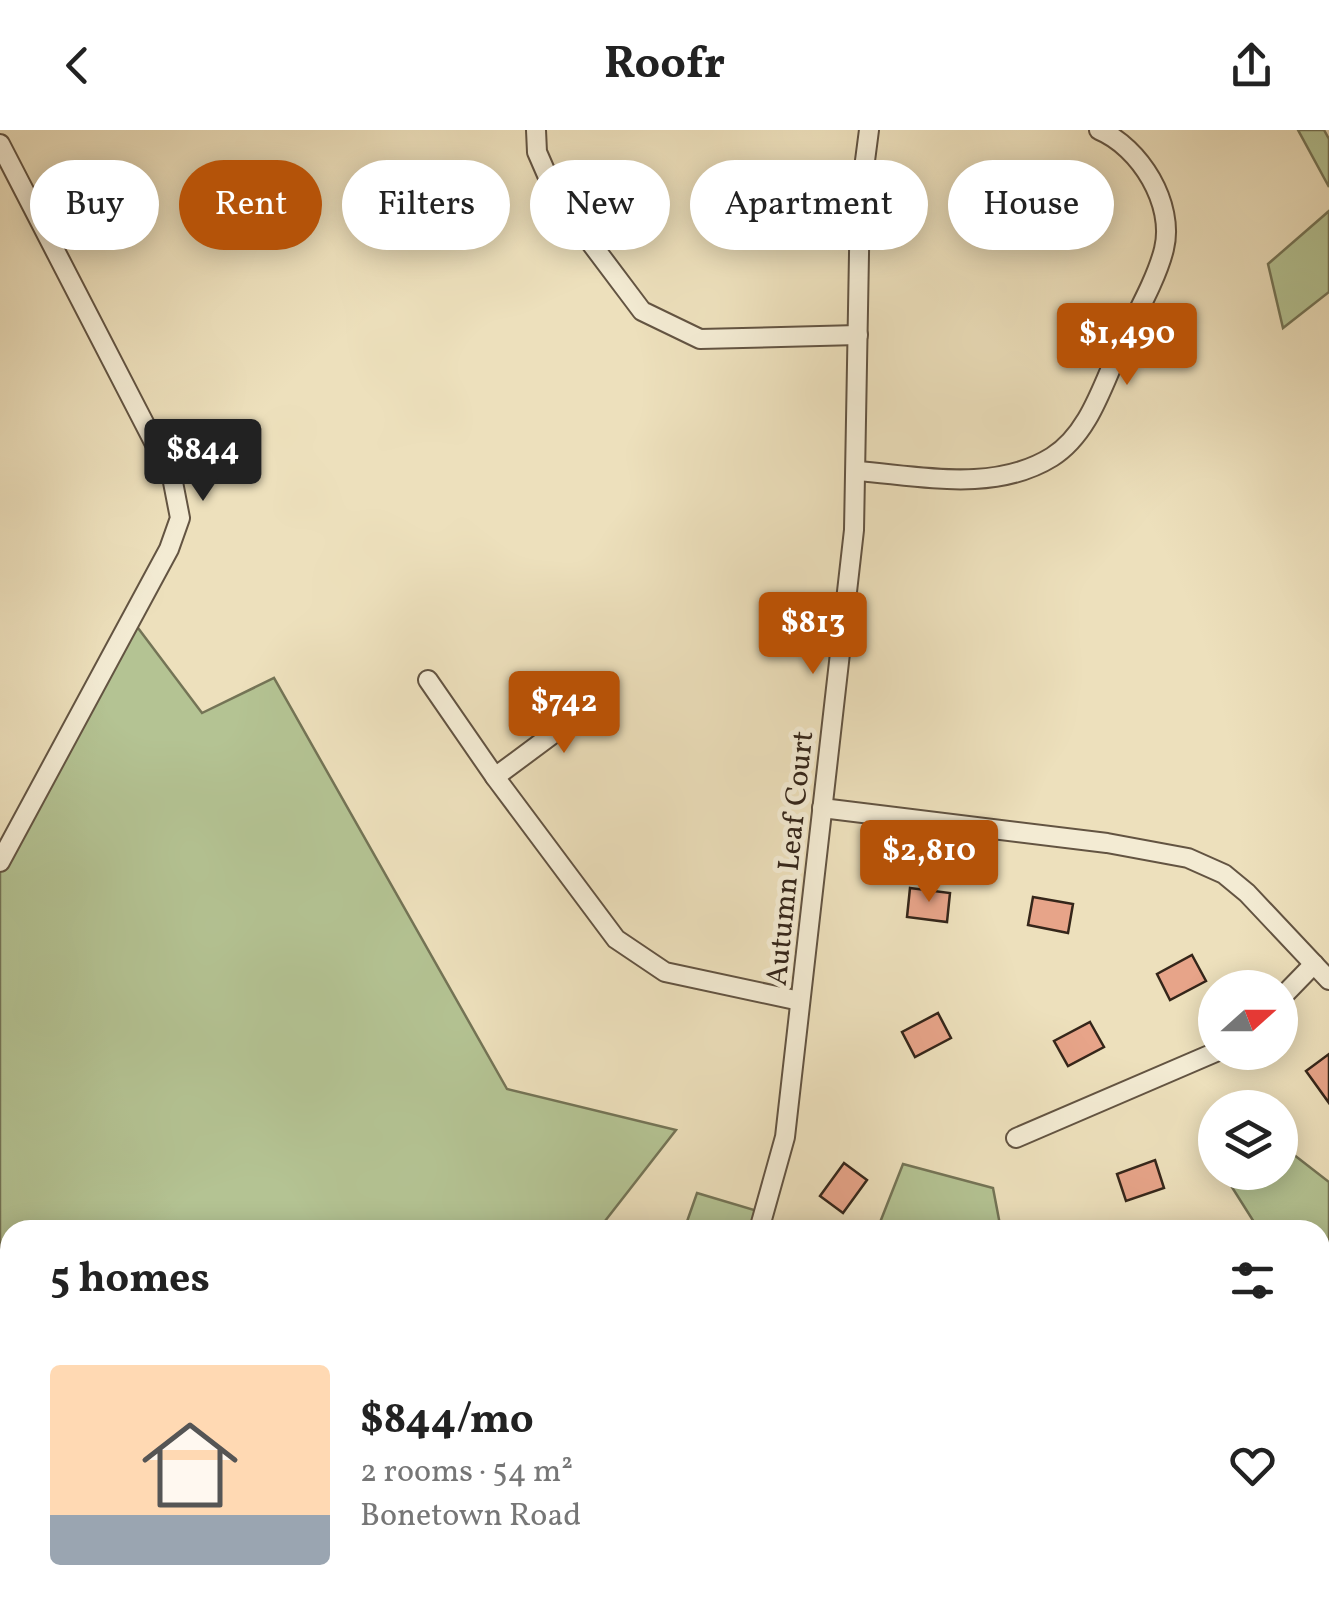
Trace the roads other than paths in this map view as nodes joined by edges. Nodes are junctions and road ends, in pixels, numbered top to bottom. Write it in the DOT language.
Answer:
graph roads {
  1 [pos="536,130"];
  2 [pos="869,130"];
  3 [pos="1099,130"];
  4 [pos="0,144"];
  5 [pos="858,336"];
  6 [pos="857,471"];
  7 [pos="428,680"];
  8 [pos="604,696"];
  9 [pos="495,777"];
  10 [pos="822,808"];
  11 [pos="0,862"];
  12 [pos="1314,964"];
  13 [pos="1298,980"];
  14 [pos="1329,980"];
  15 [pos="800,1001"];
  16 [pos="1198,1060"];
  17 [pos="1016,1138"];
  18 [pos="762,1220"];
  1 -- 5 [label="street"];
  2 -- 5 [label="street, Autumn Leaf Court"];
  3 -- 6 [label="street"];
  4 -- 11 [label="street"];
  5 -- 6 [label="street, Autumn Leaf Court"];
  6 -- 10 [label="street, Autumn Leaf Court"];
  7 -- 9 [label="street"];
  8 -- 9 [label="street"];
  9 -- 15 [label="street"];
  10 -- 12 [label="street"];
  10 -- 15 [label="street, Autumn Leaf Court"];
  12 -- 13 [label="street"];
  12 -- 14 [label="street"];
  15 -- 18 [label="street, Autumn Leaf Court"];
  16 -- 17 [label="street"];
}
